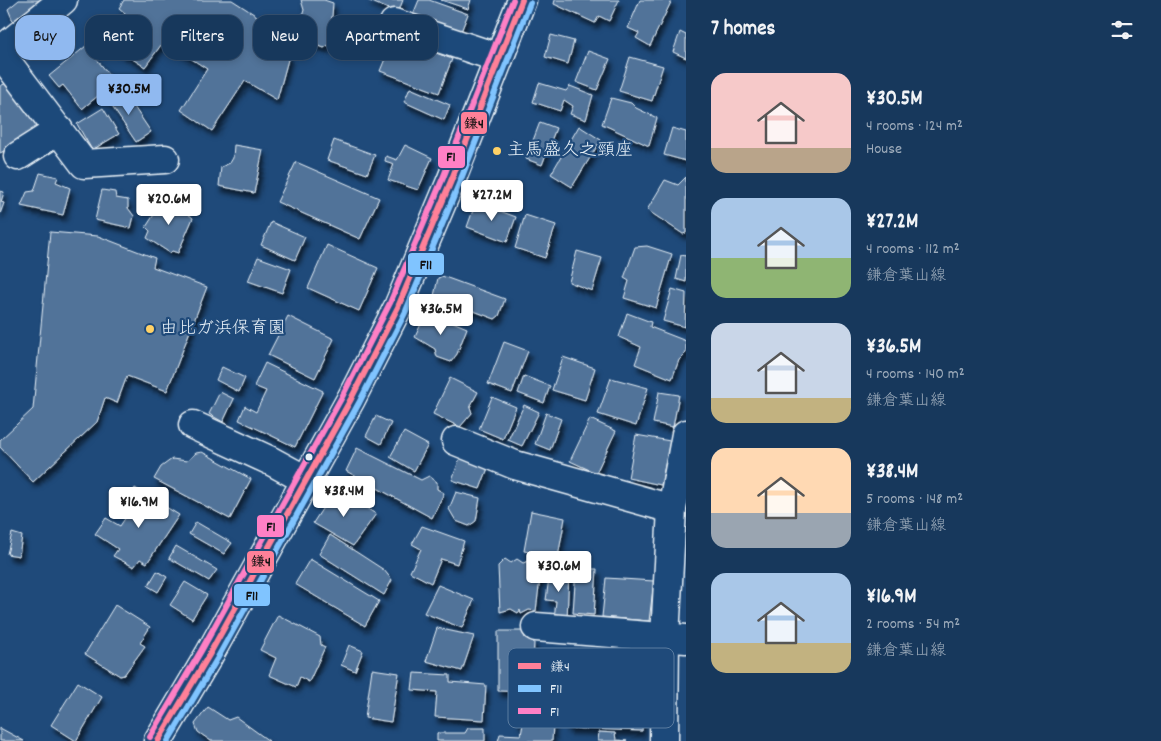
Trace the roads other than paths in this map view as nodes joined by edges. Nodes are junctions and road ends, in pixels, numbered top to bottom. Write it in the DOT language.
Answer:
graph roads {
  1 [pos="63,0"];
  2 [pos="522,0"];
  3 [pos="438,38"];
  4 [pos="0,52"];
  5 [pos="499,58"];
  6 [pos="59,130"];
  7 [pos="18,156"];
  8 [pos="164,159"];
  9 [pos="193,424"];
  10 [pos="686,434"];
  11 [pos="456,441"];
  12 [pos="306,480"];
  13 [pos="672,509"];
  14 [pos="536,627"];
  15 [pos="676,638"];
  16 [pos="674,655"];
  17 [pos="666,728"];
  18 [pos="158,741"];
  19 [pos="664,741"];
  1 -- 4 [label="main road"];
  2 -- 5 [label="main road"];
  3 -- 5 [label="main road"];
  4 -- 6 [label="main road"];
  5 -- 12 [label="main road"];
  6 -- 7 [label="main road"];
  6 -- 8 [label="main road"];
  9 -- 12 [label="main road"];
  10 -- 13 [label="main road"];
  11 -- 13 [label="main road"];
  12 -- 18 [label="main road"];
  13 -- 15 [label="main road"];
  14 -- 15 [label="main road"];
  15 -- 16 [label="main road"];
  17 -- 19 [label="main road"];
}
